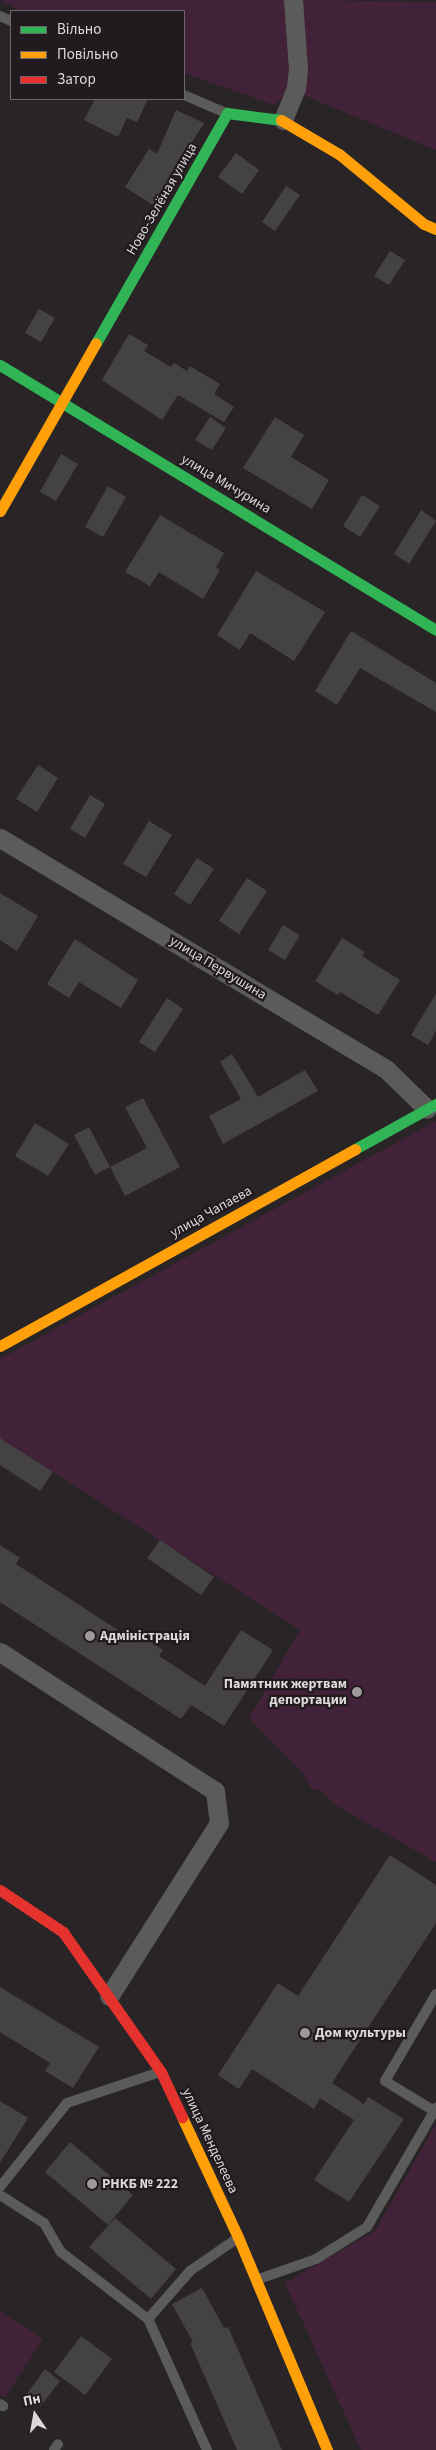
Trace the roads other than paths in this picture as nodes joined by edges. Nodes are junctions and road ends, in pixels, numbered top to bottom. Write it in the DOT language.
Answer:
graph roads {
  1 [pos="293,0"];
  2 [pos="185,95"];
  3 [pos="227,113"];
  4 [pos="283,120"];
  5 [pos="436,230"];
  6 [pos="0,365"];
  7 [pos="64,403"];
  8 [pos="0,511"];
  9 [pos="436,630"];
  10 [pos="0,838"];
  11 [pos="431,1107"];
  12 [pos="0,1346"];
  13 [pos="0,1652"];
  14 [pos="0,1890"];
  15 [pos="436,1994"];
  16 [pos="109,1996"];
  17 [pos="161,2072"];
  18 [pos="435,2110"];
  19 [pos="0,2187"];
  20 [pos="0,2195"];
  21 [pos="238,2237"];
  22 [pos="256,2280"];
  23 [pos="148,2318"];
  24 [pos="207,2450"];
  25 [pos="327,2450"];
  1 -- 4 [label="street"];
  2 -- 3 [label="lane"];
  3 -- 4 [label="street"];
  3 -- 7 [label="street, Ново-Зелёная улица"];
  4 -- 5 [label="street"];
  6 -- 7 [label="street, улица Мичурина"];
  7 -- 8 [label="street, Ново-Зелёная улица"];
  7 -- 9 [label="street, улица Мичурина"];
  10 -- 11 [label="street, улица Первушина"];
  11 -- 12 [label="street, улица Чапаева"];
  13 -- 16 [label="street"];
  14 -- 16 [label="street, улица Менделеева"];
  15 -- 18 [label="lane"];
  16 -- 17 [label="street, улица Менделеева"];
  17 -- 19 [label="lane"];
  17 -- 21 [label="street, улица Менделеева"];
  18 -- 22 [label="lane"];
  20 -- 23 [label="lane"];
  21 -- 22 [label="street, улица Менделеева"];
  21 -- 23 [label="lane"];
  22 -- 25 [label="street, улица Менделеева"];
  23 -- 24 [label="lane"];
}
